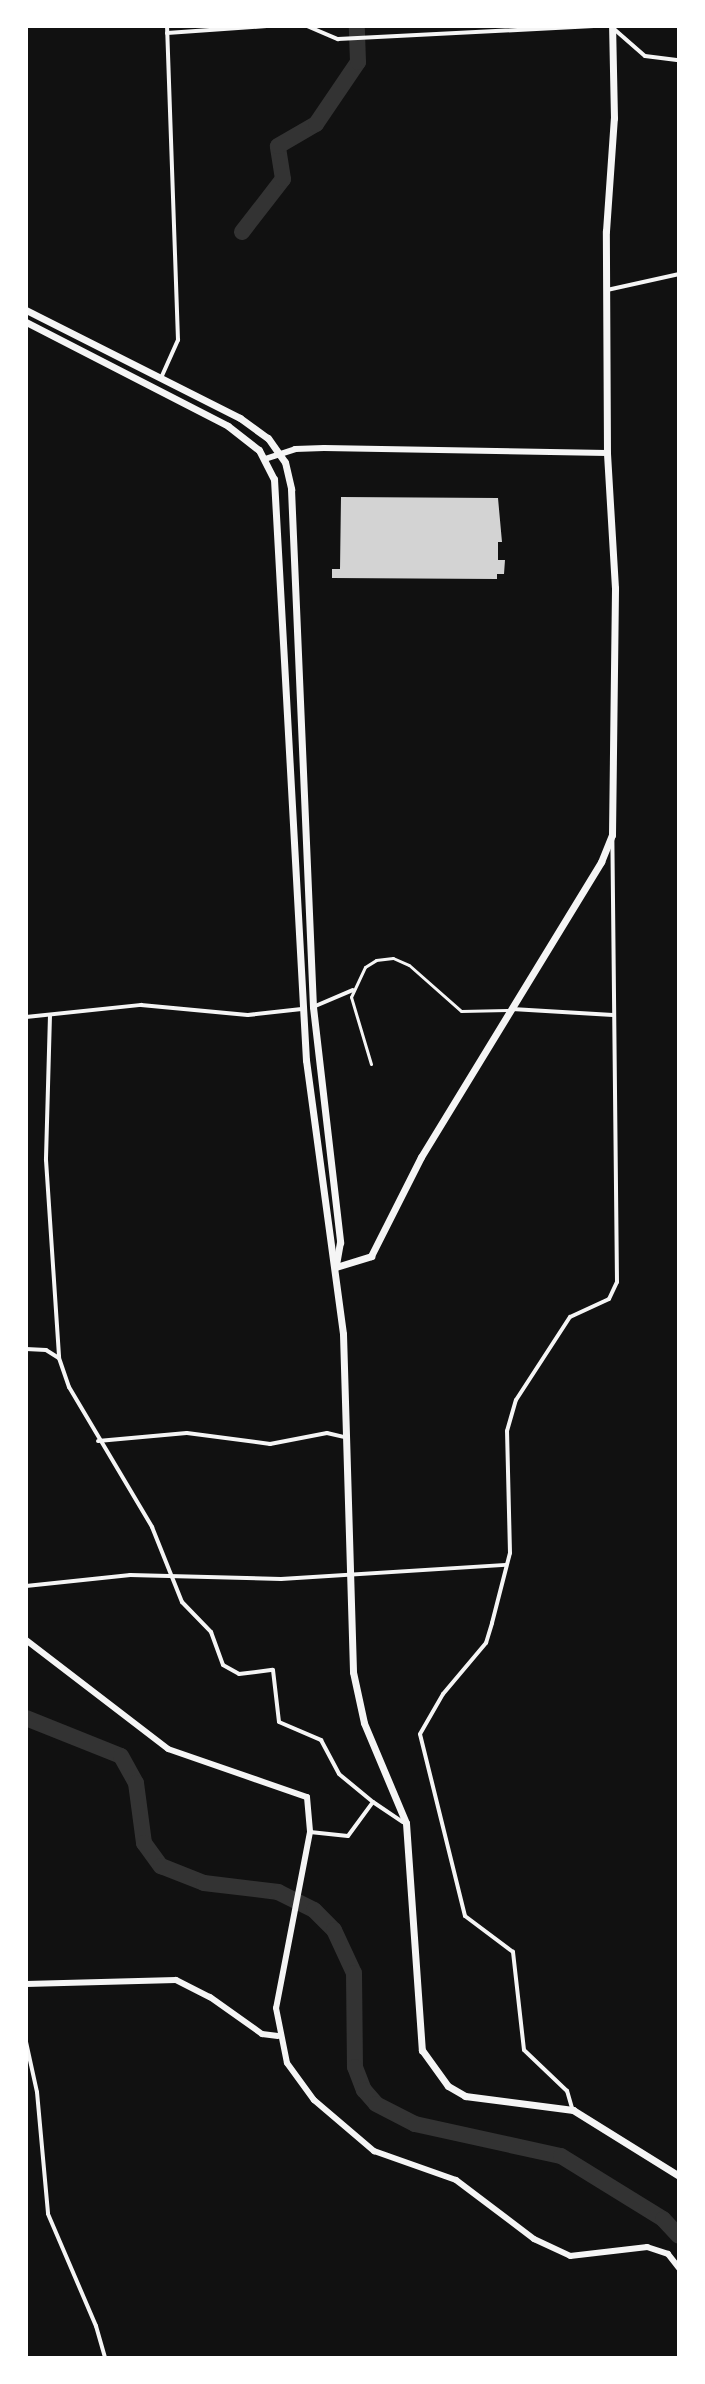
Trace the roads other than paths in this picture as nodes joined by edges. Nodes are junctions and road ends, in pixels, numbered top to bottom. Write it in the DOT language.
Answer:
graph roads {
  1 [pos="167,26"];
  2 [pos="267,26"];
  3 [pos="307,26"];
  4 [pos="599,26"];
  5 [pos="611,27"];
  6 [pos="167,33"];
  7 [pos="679,60"];
  8 [pos="679,274"];
  9 [pos="607,290"];
  10 [pos="26,310"];
  11 [pos="26,322"];
  12 [pos="161,378"];
  13 [pos="281,452"];
  14 [pos="607,453"];
  15 [pos="265,459"];
  16 [pos="612,835"];
  17 [pos="353,990"];
  18 [pos="313,1007"];
  19 [pos="302,1009"];
  20 [pos="512,1009"];
  21 [pos="50,1015"];
  22 [pos="613,1015"];
  23 [pos="26,1017"];
  24 [pos="371,1064"];
  25 [pos="336,1267"];
  26 [pos="26,1349"];
  27 [pos="59,1358"];
  28 [pos="344,1437"];
  29 [pos="98,1441"];
  30 [pos="506,1565"];
  31 [pos="349,1574"];
  32 [pos="171,1576"];
  33 [pos="26,1586"];
  34 [pos="26,1640"];
  35 [pos="373,1802"];
  36 [pos="406,1823"];
  37 [pos="310,1832"];
  38 [pos="26,1984"];
  39 [pos="278,2036"];
  40 [pos="26,2042"];
  41 [pos="573,2110"];
  42 [pos="679,2176"];
  43 [pos="679,2268"];
  44 [pos="105,2358"];
  1 -- 6 [label="street"];
  2 -- 6 [label="street"];
  3 -- 4 [label="street"];
  5 -- 7 [label="street"];
  5 -- 9 [label="main road"];
  6 -- 12 [label="street"];
  8 -- 9 [label="street"];
  9 -- 14 [label="main road"];
  10 -- 12 [label="main road"];
  11 -- 15 [label="main road"];
  12 -- 13 [label="main road"];
  13 -- 14 [label="street"];
  13 -- 15 [label="street"];
  13 -- 18 [label="main road"];
  14 -- 16 [label="main road"];
  15 -- 19 [label="main road"];
  16 -- 20 [label="main road"];
  16 -- 22 [label="street"];
  17 -- 18 [label="street"];
  17 -- 20 [label="street"];
  17 -- 24 [label="street"];
  18 -- 25 [label="main road"];
  19 -- 21 [label="street"];
  19 -- 25 [label="main road"];
  20 -- 22 [label="street"];
  20 -- 25 [label="main road"];
  21 -- 23 [label="street"];
  21 -- 27 [label="street"];
  22 -- 30 [label="street"];
  25 -- 28 [label="main road"];
  26 -- 27 [label="street"];
  27 -- 29 [label="street"];
  28 -- 29 [label="street"];
  28 -- 31 [label="main road"];
  29 -- 32 [label="street"];
  30 -- 31 [label="street"];
  30 -- 41 [label="street"];
  31 -- 32 [label="street"];
  31 -- 36 [label="main road"];
  32 -- 33 [label="street"];
  32 -- 35 [label="street"];
  34 -- 37 [label="street"];
  35 -- 36 [label="street"];
  35 -- 37 [label="street"];
  36 -- 41 [label="main road"];
  37 -- 39 [label="street"];
  38 -- 39 [label="street"];
  39 -- 43 [label="street"];
  40 -- 44 [label="street"];
  41 -- 42 [label="main road"];
}
